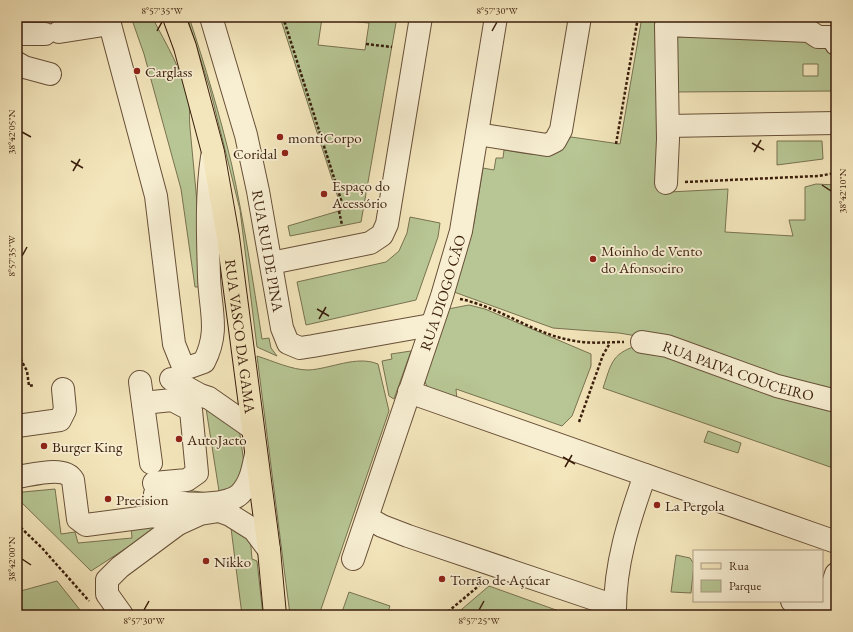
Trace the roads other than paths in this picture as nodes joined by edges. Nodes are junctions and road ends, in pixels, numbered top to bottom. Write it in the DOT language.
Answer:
graph roads {
  1 [pos="161,17"];
  2 [pos="174,17"];
  3 [pos="211,17"];
  4 [pos="421,17"];
  5 [pos="496,17"];
  6 [pos="580,17"];
  7 [pos="109,21"];
  8 [pos="17,34"];
  9 [pos="835,40"];
  10 [pos="17,63"];
  11 [pos="50,74"];
  12 [pos="201,107"];
  13 [pos="836,123"];
  14 [pos="668,132"];
  15 [pos="477,134"];
  16 [pos="213,152"];
  17 [pos="666,183"];
  18 [pos="271,263"];
  19 [pos="431,325"];
  20 [pos="642,342"];
  21 [pos="170,379"];
  22 [pos="140,382"];
  23 [pos="63,389"];
  24 [pos="409,392"];
  25 [pos="836,401"];
  26 [pos="143,403"];
  27 [pos="17,426"];
  28 [pos="252,428"];
  29 [pos="256,454"];
  30 [pos="645,475"];
  31 [pos="17,477"];
  32 [pos="153,480"];
  33 [pos="368,518"];
  34 [pos="178,524"];
  35 [pos="836,542"];
  36 [pos="268,550"];
  37 [pos="353,560"];
  38 [pos="836,574"];
  39 [pos="794,602"];
  40 [pos="615,610"];
  41 [pos="824,614"];
  42 [pos="122,615"];
  43 [pos="275,615"];
  1 -- 12 [label="main road, RUA VASCO DA GAMA"];
  2 -- 12 [label="main road, RUA VASCO DA GAMA"];
  3 -- 18 [label="street, RUA RUI DE PINA"];
  4 -- 18 [label="street"];
  5 -- 15 [label="street, RUA DIOGO CÃO"];
  6 -- 15 [label="street"];
  7 -- 8 [label="street"];
  7 -- 16 [label="street"];
  9 -- 14 [label="street"];
  10 -- 11 [label="street"];
  12 -- 16 [label="main road, RUA VASCO DA GAMA"];
  13 -- 14 [label="street"];
  14 -- 17 [label="street"];
  15 -- 19 [label="street, RUA DIOGO CÃO"];
  16 -- 28 [label="main road, RUA VASCO DA GAMA"];
  18 -- 19 [label="street, RUA RUI DE PINA"];
  19 -- 24 [label="street, RUA DIOGO CÃO"];
  20 -- 25 [label="street, RUA PAIVA COUCEIRO"];
  21 -- 28 [label="street"];
  22 -- 26 [label="street"];
  23 -- 27 [label="street"];
  24 -- 30 [label="street"];
  24 -- 33 [label="street, RUA DIOGO CÃO"];
  26 -- 32 [label="street"];
  26 -- 32 [label="street"];
  28 -- 29 [label="main road, RUA VASCO DA GAMA"];
  29 -- 32 [label="street"];
  29 -- 36 [label="main road, RUA VASCO DA GAMA"];
  30 -- 35 [label="street"];
  30 -- 40 [label="street"];
  31 -- 34 [label="street"];
  33 -- 37 [label="street, RUA DIOGO CÃO"];
  33 -- 40 [label="street"];
  34 -- 36 [label="street"];
  34 -- 42 [label="street"];
  36 -- 43 [label="main road, RUA VASCO DA GAMA"];
  38 -- 41 [label="street"];
  39 -- 41 [label="street"];
}
